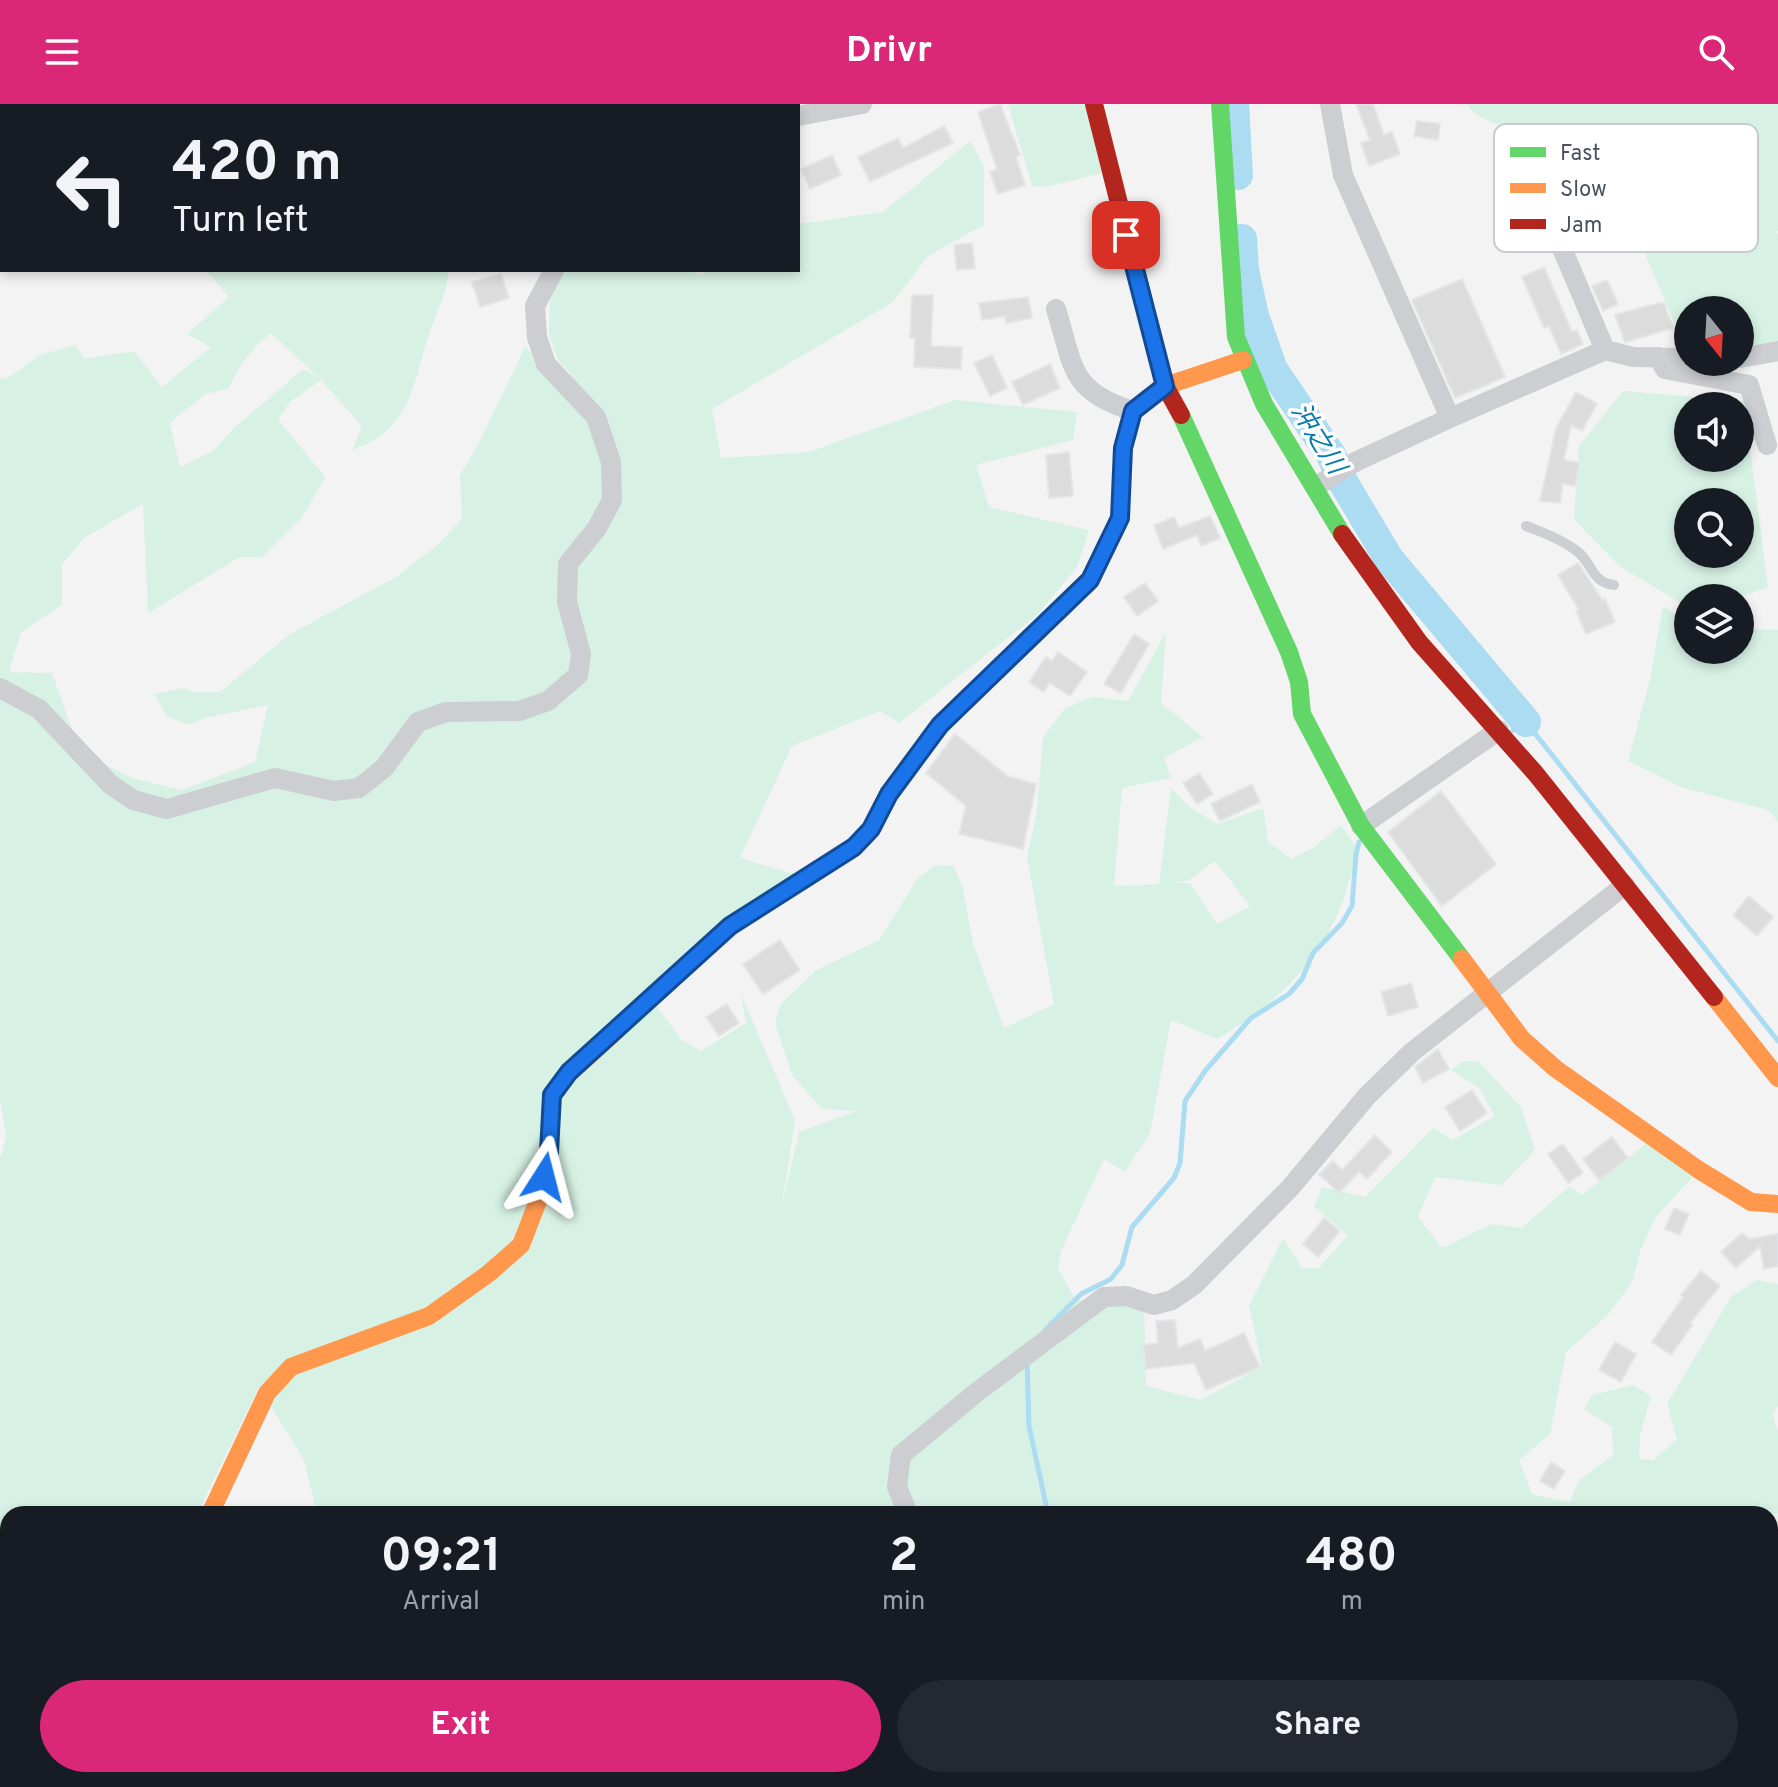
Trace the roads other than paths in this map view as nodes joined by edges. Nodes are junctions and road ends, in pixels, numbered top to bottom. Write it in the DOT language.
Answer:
graph roads {
  1 [pos="862,104"];
  2 [pos="1094,104"];
  3 [pos="1220,104"];
  4 [pos="1330,104"];
  5 [pos="800,116"];
  6 [pos="1564,252"];
  7 [pos="553,272"];
  8 [pos="1056,309"];
  9 [pos="1605,350"];
  10 [pos="1778,351"];
  11 [pos="1754,355"];
  12 [pos="1658,357"];
  13 [pos="1674,358"];
  14 [pos="1243,360"];
  15 [pos="1165,386"];
  16 [pos="1133,411"];
  17 [pos="1450,418"];
  18 [pos="1767,445"];
  19 [pos="1315,487"];
  20 [pos="1526,526"];
  21 [pos="1614,585"];
  22 [pos="0,688"];
  23 [pos="1499,730"];
  24 [pos="1361,826"];
  25 [pos="1625,885"];
  26 [pos="1490,993"];
  27 [pos="1778,1078"];
  28 [pos="1778,1204"];
  29 [pos="214,1506"];
  30 [pos="905,1506"];
  1 -- 5 [label="street"];
  2 -- 15 [label="street"];
  3 -- 14 [label="street"];
  4 -- 17 [label="street"];
  6 -- 9 [label="street"];
  7 -- 22 [label="street"];
  8 -- 16 [label="street"];
  9 -- 12 [label="street"];
  9 -- 17 [label="street"];
  10 -- 11 [label="street"];
  12 -- 13 [label="street"];
  12 -- 18 [label="street"];
  14 -- 15 [label="street"];
  14 -- 19 [label="street"];
  15 -- 16 [label="street"];
  15 -- 24 [label="street"];
  16 -- 29 [label="street"];
  17 -- 19 [label="street"];
  19 -- 23 [label="street"];
  20 -- 21 [label="lane"];
  23 -- 24 [label="street"];
  23 -- 25 [label="street"];
  24 -- 26 [label="street"];
  25 -- 26 [label="street"];
  25 -- 27 [label="street"];
  26 -- 28 [label="street"];
  26 -- 30 [label="street"];
}
